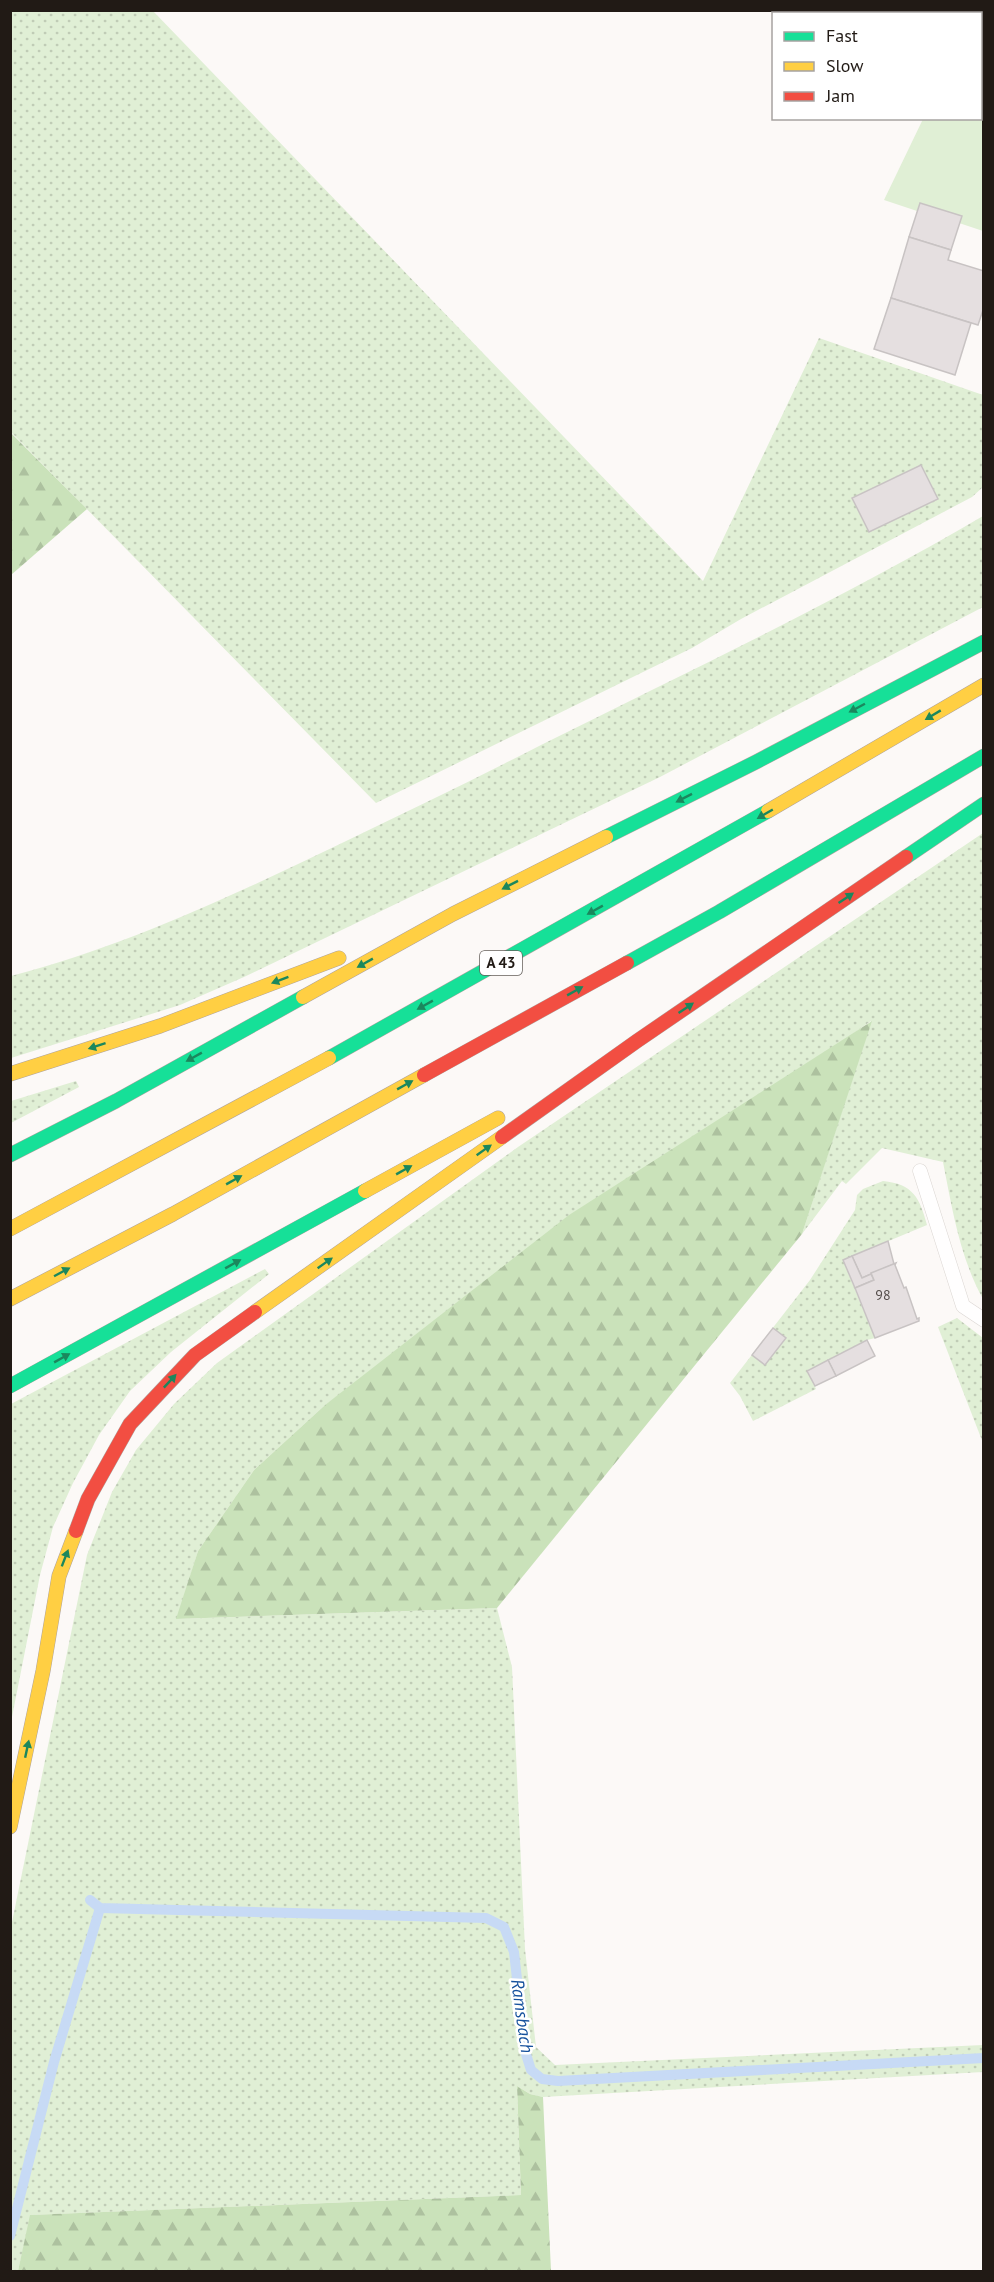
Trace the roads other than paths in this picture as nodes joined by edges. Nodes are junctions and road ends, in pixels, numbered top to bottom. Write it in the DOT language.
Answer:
graph roads {
  1 [pos="984,642"];
  2 [pos="984,685"];
  3 [pos="984,756"];
  4 [pos="984,804"];
  5 [pos="453,914"];
  6 [pos="638,1041"];
  7 [pos="10,1074"];
  8 [pos="10,1155"];
  9 [pos="920,1171"];
  10 [pos="10,1229"];
  11 [pos="10,1299"];
  12 [pos="984,1320"];
  13 [pos="10,1386"];
  14 [pos="10,1827"];
  1 -- 5 [label="highway, one-way"];
  2 -- 10 [label="highway, A 43, one-way"];
  11 -- 3 [label="highway, one-way"];
  6 -- 4 [label="highway, one-way"];
  5 -- 7 [label="highway, one-way"];
  5 -- 8 [label="highway, one-way"];
  13 -- 6 [label="highway, one-way"];
  14 -- 6 [label="highway, one-way"];
  9 -- 12 [label="lane"];
}
